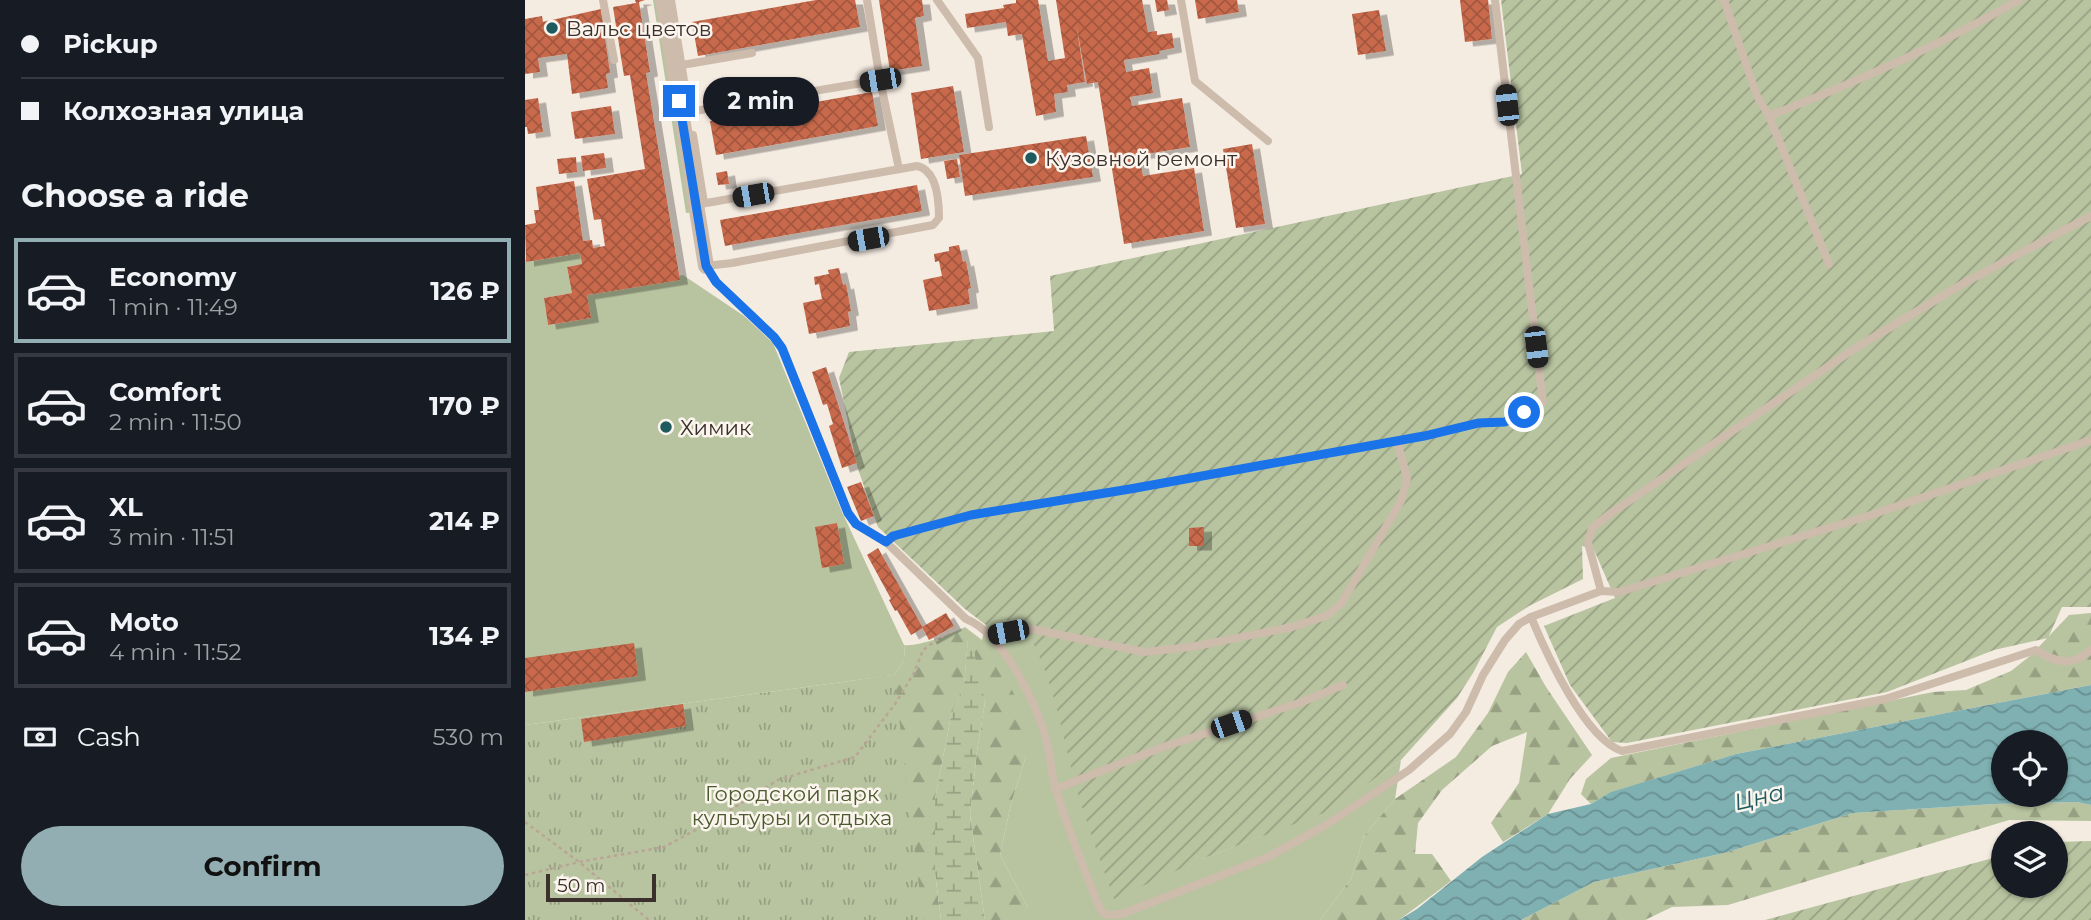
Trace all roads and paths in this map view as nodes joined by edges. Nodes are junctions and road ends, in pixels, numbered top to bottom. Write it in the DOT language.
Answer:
graph roads {
  1 [pos="603,0"];
  2 [pos="663,0"];
  3 [pos="671,0"];
  4 [pos="867,0"];
  5 [pos="937,0"];
  6 [pos="1181,0"];
  7 [pos="1495,0"];
  8 [pos="1724,0"];
  9 [pos="2019,0"];
  10 [pos="753,53"];
  11 [pos="614,60"];
  12 [pos="682,65"];
  13 [pos="880,80"];
  14 [pos="689,112"];
  15 [pos="1769,116"];
  16 [pos="989,127"];
  17 [pos="1268,141"];
  18 [pos="899,169"];
  19 [pos="700,204"];
  20 [pos="2091,216"];
  21 [pos="1829,264"];
  22 [pos="706,266"];
  23 [pos="2091,440"];
  24 [pos="1397,441"];
  25 [pos="886,542"];
  26 [pos="1601,591"];
  27 [pos="1531,617"];
  28 [pos="966,619"];
  29 [pos="989,636"];
  30 [pos="2091,650"];
  31 [pos="1343,685"];
  32 [pos="1055,789"];
  33 [pos="525,822"];
  34 [pos="579,862"];
  35 [pos="525,876"];
  36 [pos="649,920"];
  1 -- 11 [label="lane"];
  2 -- 19 [label="street"];
  3 -- 12 [label="lane"];
  4 -- 13 [label="lane"];
  5 -- 16 [label="lane"];
  6 -- 17 [label="lane"];
  7 -- 24 [label="lane"];
  8 -- 15 [label="lane"];
  9 -- 15 [label="lane"];
  10 -- 12 [label="lane"];
  12 -- 14 [label="lane"];
  13 -- 14 [label="lane"];
  13 -- 18 [label="lane"];
  14 -- 19 [label="lane"];
  15 -- 21 [label="lane"];
  18 -- 19 [label="lane"];
  18 -- 22 [label="lane"];
  19 -- 22 [label="street"];
  20 -- 26 [label="lane"];
  22 -- 25 [label="lane"];
  23 -- 26 [label="lane"];
  24 -- 25 [label="lane"];
  24 -- 29 [label="lane"];
  25 -- 28 [label="lane"];
  26 -- 27 [label="lane"];
  27 -- 30 [label="lane"];
  27 -- 32 [label="lane"];
  28 -- 29 [label="lane"];
  28 -- 34 [label="path"];
  29 -- 32 [label="lane"];
  31 -- 32 [label="lane"];
  33 -- 34 [label="path"];
  34 -- 35 [label="path"];
  34 -- 36 [label="path"];
}
